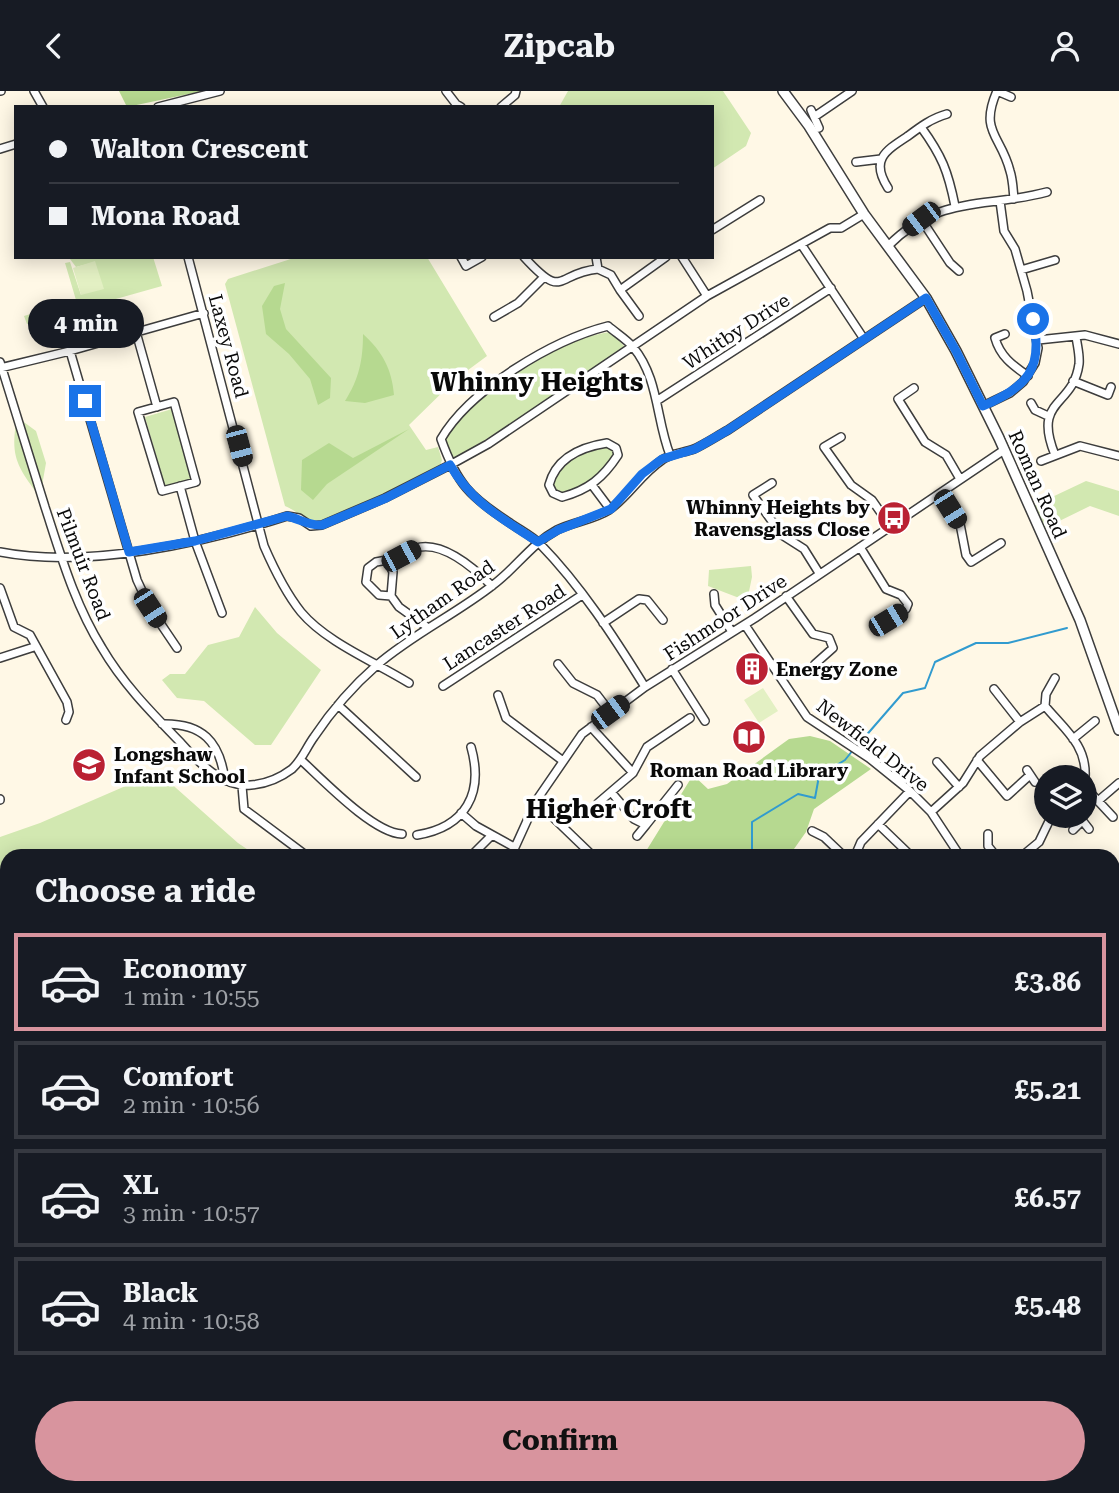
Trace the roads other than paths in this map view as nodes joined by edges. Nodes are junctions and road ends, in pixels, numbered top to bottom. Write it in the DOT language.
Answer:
graph roads {
  1 [pos="220,91"];
  2 [pos="446,91"];
  3 [pos="516,91"];
  4 [pos="783,91"];
  5 [pos="852,91"];
  6 [pos="997,91"];
  7 [pos="1011,97"];
  8 [pos="166,105"];
  9 [pos="458,105"];
  10 [pos="503,105"];
  11 [pos="947,114"];
  12 [pos="921,127"];
  13 [pos="819,128"];
  14 [pos="881,159"];
  15 [pos="856,162"];
  16 [pos="888,188"];
  17 [pos="1047,192"];
  18 [pos="1014,199"];
  19 [pos="760,200"];
  20 [pos="1000,201"];
  21 [pos="954,206"];
  22 [pos="864,214"];
  23 [pos="921,219"];
  24 [pos="714,229"];
  25 [pos="802,244"];
  26 [pos="888,246"];
  27 [pos="189,259"];
  28 [pos="462,259"];
  29 [pos="478,259"];
  30 [pos="526,259"];
  31 [pos="596,259"];
  32 [pos="663,259"];
  33 [pos="683,259"];
  34 [pos="1055,260"];
  35 [pos="598,269"];
  36 [pos="1021,270"];
  37 [pos="958,271"];
  38 [pos="542,278"];
  39 [pos="831,288"];
  40 [pos="620,290"];
  41 [pos="707,296"];
  42 [pos="926,298"];
  43 [pos="204,313"];
  44 [pos="639,316"];
  45 [pos="494,317"];
  46 [pos="136,332"];
  47 [pos="1004,334"];
  48 [pos="1076,336"];
  49 [pos="864,339"];
  50 [pos="1038,340"];
  51 [pos="1119,344"];
  52 [pos="633,348"];
  53 [pos="70,351"];
  54 [pos="0,366"];
  55 [pos="1028,376"];
  56 [pos="1073,381"];
  57 [pos="1111,387"];
  58 [pos="914,388"];
  59 [pos="658,400"];
  60 [pos="1031,403"];
  61 [pos="983,406"];
  62 [pos="157,407"];
  63 [pos="1048,416"];
  64 [pos="841,437"];
  65 [pos="1004,450"];
  66 [pos="1055,454"];
  67 [pos="670,455"];
  68 [pos="1119,456"];
  69 [pos="1041,461"];
  70 [pos="450,465"];
  71 [pos="960,479"];
  72 [pos="772,483"];
  73 [pos="592,485"];
  74 [pos="180,486"];
  75 [pos="941,493"];
  76 [pos="611,509"];
  77 [pos="260,525"];
  78 [pos="890,526"];
  79 [pos="195,541"];
  80 [pos="538,542"];
  81 [pos="1001,543"];
  82 [pos="860,547"];
  83 [pos="0,552"];
  84 [pos="129,552"];
  85 [pos="401,556"];
  86 [pos="61,557"];
  87 [pos="819,573"];
  88 [pos="492,586"];
  89 [pos="0,588"];
  90 [pos="714,594"];
  91 [pos="582,595"];
  92 [pos="391,596"];
  93 [pos="786,596"];
  94 [pos="222,613"];
  95 [pos="663,620"];
  96 [pos="888,620"];
  97 [pos="603,623"];
  98 [pos="744,625"];
  99 [pos="427,627"];
  100 [pos="732,632"];
  101 [pos="34,647"];
  102 [pos="177,648"];
  103 [pos="0,658"];
  104 [pos="378,664"];
  105 [pos="558,664"];
  106 [pos="815,664"];
  107 [pos="672,669"];
  108 [pos="1055,678"];
  109 [pos="409,683"];
  110 [pos="443,686"];
  111 [pos="645,687"];
  112 [pos="1005,687"];
  113 [pos="498,695"];
  114 [pos="338,705"];
  115 [pos="1045,706"];
  116 [pos="610,712"];
  117 [pos="690,718"];
  118 [pos="66,720"];
  119 [pos="705,721"];
  120 [pos="1096,721"];
  121 [pos="1020,722"];
  122 [pos="162,724"];
  123 [pos="591,727"];
  124 [pos="1119,730"];
  125 [pos="1073,740"];
  126 [pos="471,747"];
  127 [pos="301,759"];
  128 [pos="563,761"];
  129 [pos="977,761"];
  130 [pos="937,762"];
  131 [pos="1085,765"];
  132 [pos="633,773"];
  133 [pos="1031,776"];
  134 [pos="416,777"];
  135 [pos="225,781"];
  136 [pos="1119,783"];
  137 [pos="678,785"];
  138 [pos="242,786"];
  139 [pos="959,787"];
  140 [pos="910,791"];
  141 [pos="611,792"];
  142 [pos="536,800"];
  143 [pos="1098,800"];
  144 [pos="598,803"];
  145 [pos="931,812"];
  146 [pos="461,813"];
  147 [pos="1113,817"];
  148 [pos="878,824"];
  149 [pos="646,825"];
  150 [pos="1046,828"];
  151 [pos="812,831"];
  152 [pos="402,834"];
  153 [pos="988,834"];
  154 [pos="417,835"];
  155 [pos="492,835"];
  156 [pos="637,836"];
  157 [pos="514,847"];
  158 [pos="298,849"];
  159 [pos="478,849"];
  160 [pos="586,849"];
  161 [pos="837,849"];
  162 [pos="858,849"];
  163 [pos="904,849"];
  164 [pos="955,849"];
  165 [pos="990,849"];
  166 [pos="1030,849"];
  1 -- 8 [label="street"];
  2 -- 9 [label="street"];
  3 -- 10 [label="street"];
  4 -- 22 [label="street, Roman Road"];
  5 -- 13 [label="street"];
  6 -- 7 [label="street"];
  6 -- 18 [label="street"];
  11 -- 12 [label="street"];
  12 -- 14 [label="street"];
  12 -- 21 [label="street"];
  14 -- 15 [label="street"];
  14 -- 16 [label="street"];
  17 -- 18 [label="street"];
  18 -- 20 [label="street"];
  19 -- 24 [label="street"];
  20 -- 21 [label="street"];
  20 -- 36 [label="street"];
  21 -- 23 [label="street"];
  22 -- 25 [label="street"];
  22 -- 26 [label="street, Roman Road"];
  23 -- 26 [label="street"];
  23 -- 37 [label="street"];
  25 -- 39 [label="street"];
  25 -- 41 [label="street"];
  26 -- 42 [label="street, Roman Road"];
  27 -- 43 [label="street, Laxey Road"];
  28 -- 29 [label="street"];
  30 -- 38 [label="street"];
  31 -- 35 [label="street"];
  32 -- 40 [label="street"];
  33 -- 41 [label="street"];
  34 -- 36 [label="street"];
  35 -- 38 [label="street"];
  35 -- 40 [label="street"];
  36 -- 50 [label="street"];
  38 -- 45 [label="street"];
  39 -- 49 [label="street"];
  39 -- 59 [label="street, Whitby Drive"];
  40 -- 44 [label="street"];
  41 -- 52 [label="street"];
  42 -- 49 [label="street, Lytham Road"];
  42 -- 61 [label="street, Roman Road"];
  43 -- 46 [label="street"];
  43 -- 77 [label="street, Laxey Road"];
  46 -- 53 [label="street"];
  46 -- 62 [label="street"];
  47 -- 55 [label="street"];
  48 -- 50 [label="street"];
  48 -- 51 [label="street"];
  48 -- 56 [label="street"];
  49 -- 67 [label="street, Lytham Road"];
  50 -- 55 [label="street"];
  52 -- 59 [label="street"];
  52 -- 70 [label="street"];
  52 -- 70 [label="street"];
  53 -- 54 [label="street"];
  53 -- 84 [label="street"];
  54 -- 86 [label="street, Pilmuir Road"];
  55 -- 61 [label="street"];
  56 -- 57 [label="street"];
  56 -- 63 [label="street"];
  58 -- 71 [label="street"];
  59 -- 67 [label="street"];
  60 -- 63 [label="street"];
  61 -- 65 [label="street, Roman Road"];
  62 -- 74 [label="street"];
  62 -- 74 [label="street"];
  63 -- 66 [label="street"];
  64 -- 78 [label="street"];
  65 -- 71 [label="street, Fishmoor Drive"];
  65 -- 124 [label="street, Roman Road"];
  66 -- 68 [label="street"];
  66 -- 69 [label="street"];
  67 -- 76 [label="street, Lytham Road"];
  70 -- 77 [label="street"];
  70 -- 80 [label="street"];
  71 -- 75 [label="street, Fishmoor Drive"];
  72 -- 87 [label="street"];
  73 -- 73 [label="street"];
  73 -- 76 [label="street"];
  74 -- 79 [label="street"];
  75 -- 78 [label="street, Fishmoor Drive"];
  75 -- 81 [label="street"];
  76 -- 80 [label="street, Lytham Road"];
  77 -- 79 [label="street"];
  77 -- 104 [label="street, Laxey Road"];
  78 -- 82 [label="street, Fishmoor Drive"];
  79 -- 84 [label="street"];
  79 -- 94 [label="street"];
  80 -- 88 [label="street, Lytham Road"];
  80 -- 91 [label="street"];
  82 -- 87 [label="street, Fishmoor Drive"];
  82 -- 96 [label="street"];
  83 -- 86 [label="street"];
  84 -- 86 [label="street"];
  84 -- 102 [label="street"];
  85 -- 88 [label="street"];
  86 -- 122 [label="street, Pilmuir Road"];
  87 -- 93 [label="street, Fishmoor Drive"];
  88 -- 99 [label="street, Lytham Road"];
  89 -- 101 [label="street"];
  90 -- 100 [label="street"];
  91 -- 97 [label="street"];
  91 -- 110 [label="street, Lancaster Road"];
  92 -- 92 [label="street"];
  92 -- 99 [label="street"];
  93 -- 98 [label="street, Fishmoor Drive"];
  93 -- 106 [label="street"];
  95 -- 97 [label="street"];
  97 -- 111 [label="street"];
  98 -- 100 [label="street, Fishmoor Drive"];
  98 -- 140 [label="street, Newfield Drive"];
  99 -- 104 [label="street, Lytham Road"];
  100 -- 107 [label="street, Fishmoor Drive"];
  101 -- 103 [label="street"];
  101 -- 118 [label="street"];
  104 -- 109 [label="street, Laxey Road"];
  104 -- 114 [label="street, Lytham Road"];
  105 -- 116 [label="street"];
  107 -- 111 [label="street, Fishmoor Drive"];
  107 -- 119 [label="street"];
  108 -- 115 [label="street"];
  111 -- 116 [label="street, Fishmoor Drive"];
  112 -- 121 [label="street"];
  113 -- 128 [label="street"];
  114 -- 127 [label="street, Lytham Road"];
  114 -- 134 [label="street"];
  115 -- 121 [label="street"];
  115 -- 125 [label="street"];
  116 -- 123 [label="street, Fishmoor Drive"];
  117 -- 132 [label="street"];
  120 -- 125 [label="street"];
  121 -- 129 [label="street"];
  122 -- 135 [label="street, Pilmuir Road"];
  122 -- 135 [label="street"];
  123 -- 128 [label="street, Fishmoor Drive"];
  123 -- 132 [label="street"];
  125 -- 131 [label="street"];
  126 -- 146 [label="street"];
  127 -- 138 [label="street, Lytham Road"];
  127 -- 152 [label="street"];
  128 -- 142 [label="street, Fishmoor Drive"];
  129 -- 133 [label="street"];
  129 -- 139 [label="street"];
  130 -- 139 [label="street"];
  132 -- 141 [label="street"];
  135 -- 138 [label="street, Pilmuir Road"];
  136 -- 143 [label="street"];
  137 -- 149 [label="street"];
  138 -- 158 [label="street"];
  139 -- 145 [label="street"];
  140 -- 145 [label="street, Newfield Drive"];
  140 -- 148 [label="street"];
  141 -- 144 [label="street"];
  141 -- 149 [label="street"];
  142 -- 157 [label="street, Fishmoor Drive"];
  142 -- 160 [label="street"];
  143 -- 147 [label="street"];
  145 -- 164 [label="street, Newfield Drive"];
  146 -- 154 [label="street"];
  146 -- 155 [label="street"];
  148 -- 162 [label="street"];
  148 -- 163 [label="street"];
  149 -- 156 [label="street"];
  150 -- 166 [label="street"];
  151 -- 161 [label="street"];
  153 -- 165 [label="street"];
  155 -- 157 [label="street"];
  155 -- 159 [label="street"];
}
